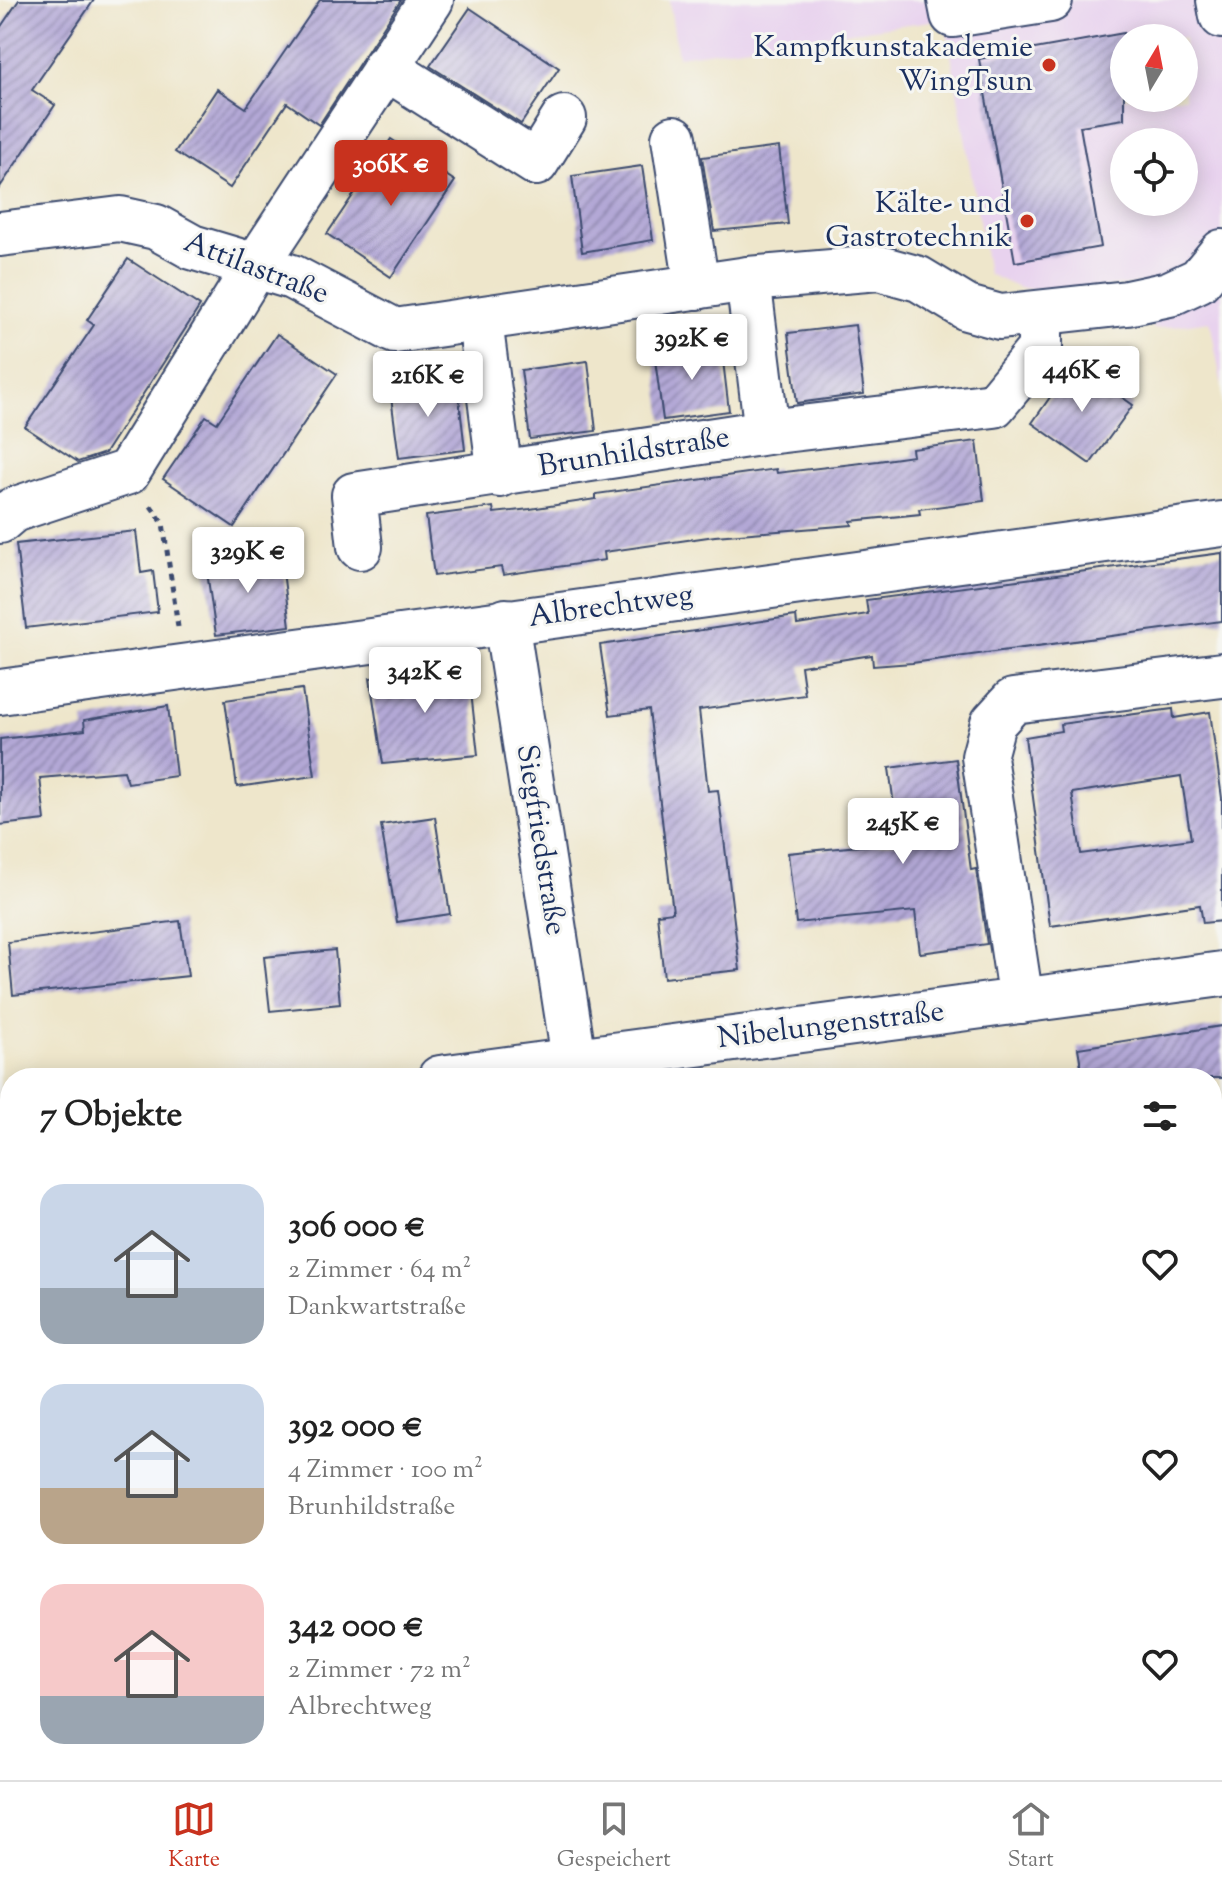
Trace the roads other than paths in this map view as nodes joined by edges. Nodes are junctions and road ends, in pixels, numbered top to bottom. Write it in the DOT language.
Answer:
graph roads {
  1 [pos="431,0"];
  2 [pos="950,0"];
  3 [pos="1050,0"];
  4 [pos="1219,0"];
  5 [pos="1222,16"];
  6 [pos="385,67"];
  7 [pos="564,118"];
  8 [pos="674,138"];
  9 [pos="0,234"];
  10 [pos="1222,252"];
  11 [pos="255,267"];
  12 [pos="748,279"];
  13 [pos="697,287"];
  14 [pos="1040,313"];
  15 [pos="480,321"];
  16 [pos="767,432"];
  17 [pos="500,475"];
  18 [pos="0,521"];
  19 [pos="1222,524"];
  20 [pos="360,547"];
  21 [pos="506,621"];
  22 [pos="1222,675"];
  23 [pos="0,692"];
  24 [pos="1222,974"];
  25 [pos="1021,1001"];
  26 [pos="574,1059"];
  27 [pos="511,1068"];
  1 -- 6 [label="street"];
  2 -- 3 [label="street"];
  4 -- 5 [label="street"];
  6 -- 7 [label="street"];
  6 -- 11 [label="street"];
  8 -- 13 [label="street"];
  9 -- 11 [label="street, Attilastraße"];
  10 -- 14 [label="street, Attilastraße"];
  11 -- 15 [label="street, Attilastraße"];
  11 -- 18 [label="street"];
  12 -- 13 [label="street, Attilastraße"];
  12 -- 14 [label="street, Attilastraße"];
  12 -- 16 [label="street, Brunhildstraße"];
  13 -- 15 [label="street, Attilastraße"];
  14 -- 16 [label="street, Brunhildstraße"];
  15 -- 17 [label="street, Brunhildstraße"];
  16 -- 17 [label="street, Brunhildstraße"];
  17 -- 20 [label="street, Brunhildstraße"];
  19 -- 21 [label="street, Albrechtweg"];
  21 -- 23 [label="street, Albrechtweg"];
  21 -- 26 [label="street, Siegfriedstraße"];
  22 -- 25 [label="street"];
  24 -- 25 [label="street, Nibelungenstraße"];
  25 -- 26 [label="street, Nibelungenstraße"];
  26 -- 27 [label="street, Nibelungenstraße"];
}
